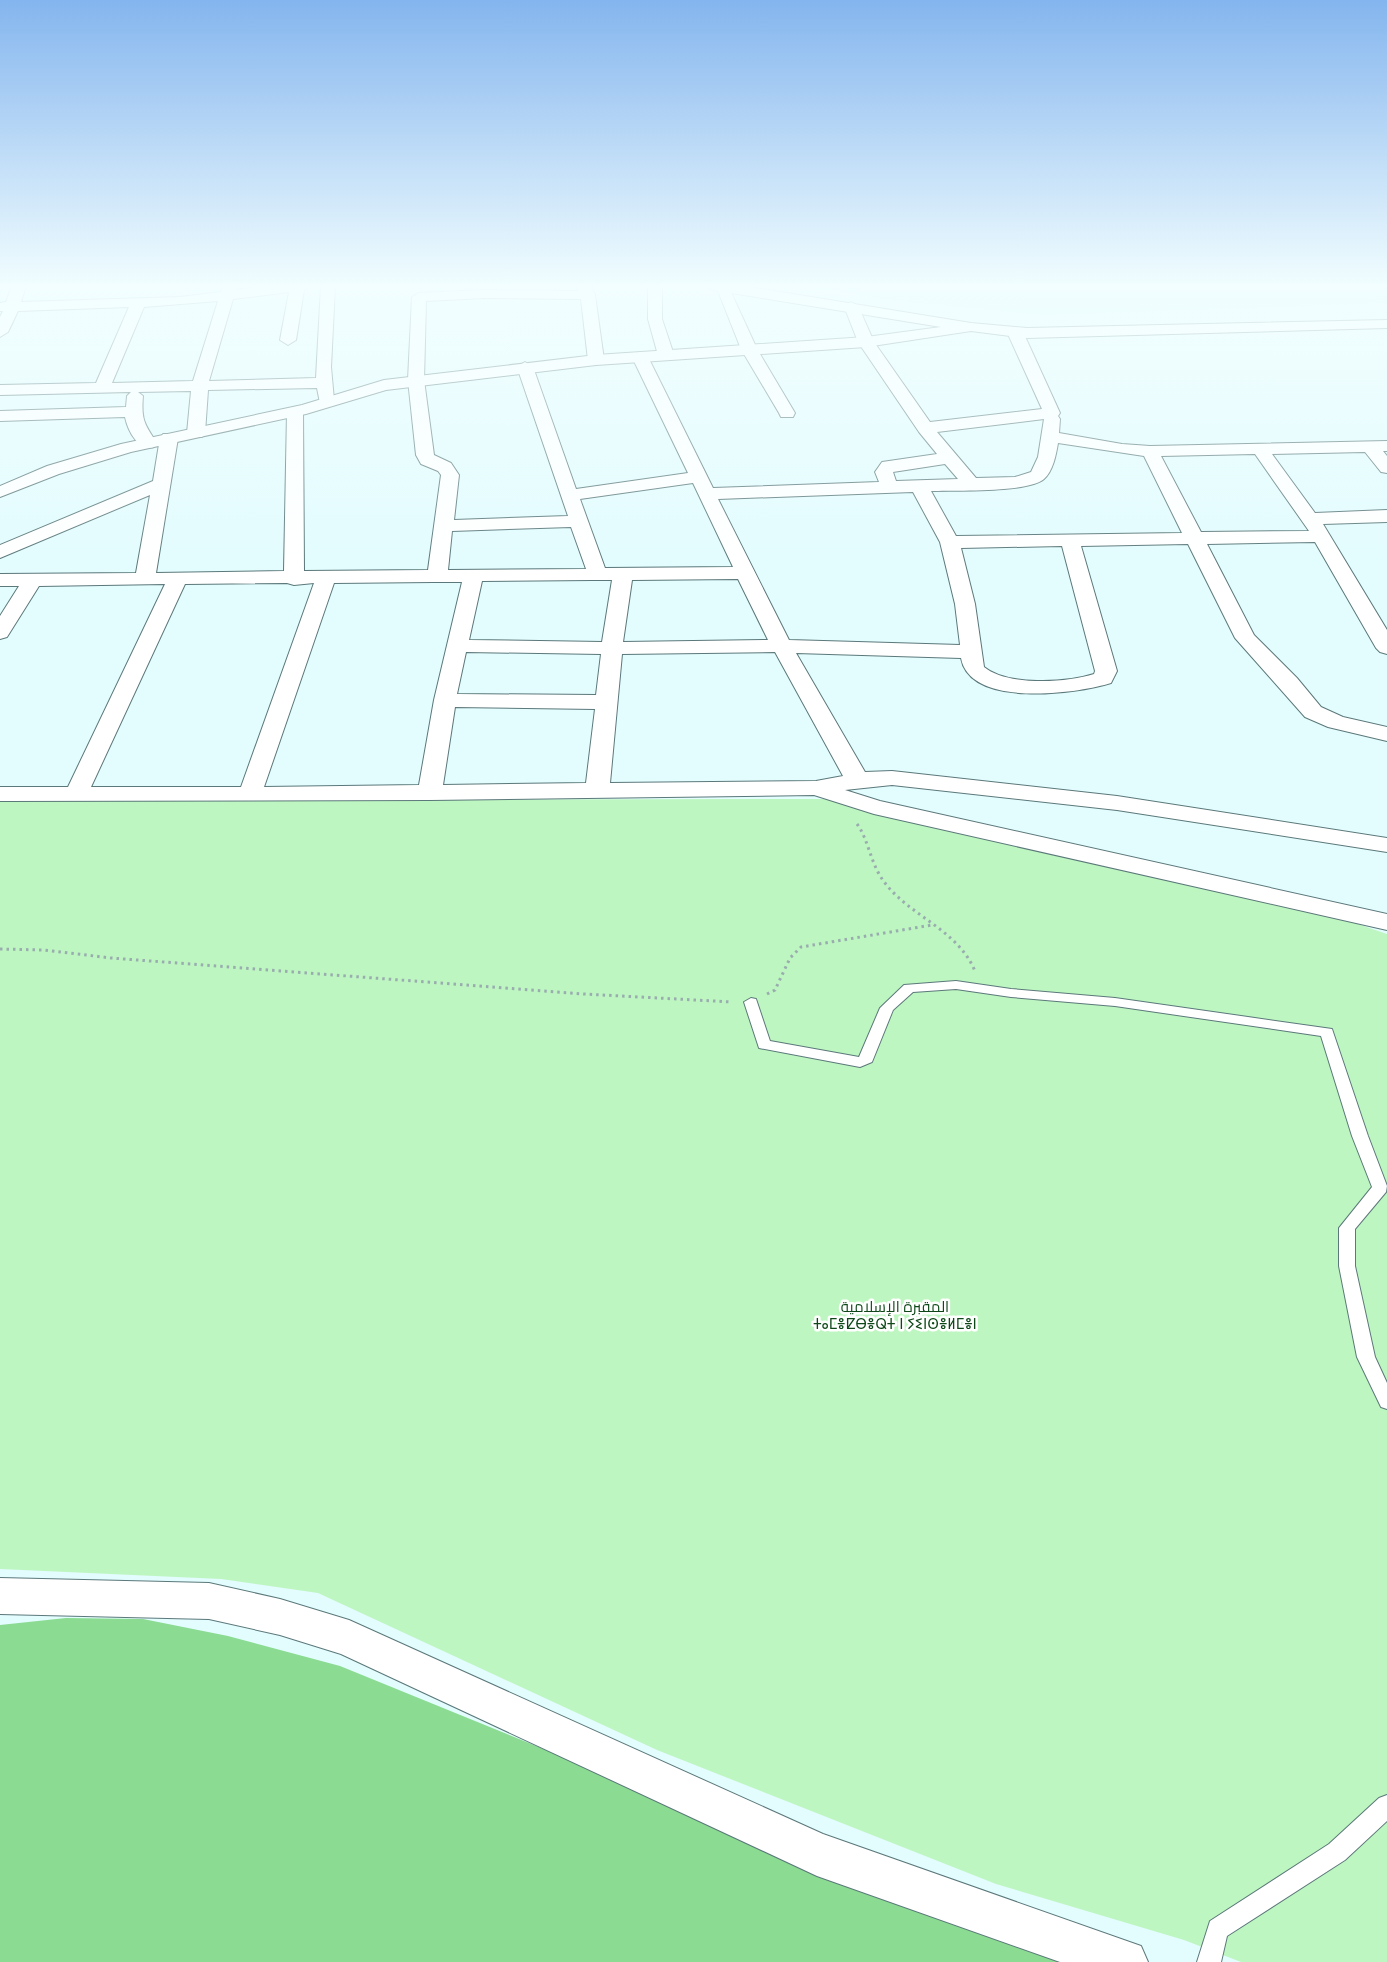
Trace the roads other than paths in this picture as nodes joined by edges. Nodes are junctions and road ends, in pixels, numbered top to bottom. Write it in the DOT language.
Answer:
graph roads {
  1 [pos="106,378"];
  2 [pos="202,378"];
  3 [pos="324,378"];
  4 [pos="436,378"];
  5 [pos="529,378"];
  6 [pos="650,378"];
  7 [pos="766,378"];
  8 [pos="891,378"];
  9 [pos="1036,378"];
  10 [pos="416,380"];
  11 [pos="324,383"];
  12 [pos="200,385"];
  13 [pos="135,387"];
  14 [pos="102,388"];
  15 [pos="0,390"];
  16 [pos="326,403"];
  17 [pos="133,412"];
  18 [pos="295,412"];
  19 [pos="788,413"];
  20 [pos="1052,413"];
  21 [pos="0,416"];
  22 [pos="926,428"];
  23 [pos="196,433"];
  24 [pos="1050,437"];
  25 [pos="169,438"];
  26 [pos="148,443"];
  27 [pos="1378,446"];
  28 [pos="1260,448"];
  29 [pos="1150,450"];
  30 [pos="950,458"];
  31 [pos="1387,468"];
  32 [pos="163,483"];
  33 [pos="971,484"];
  34 [pos="703,485"];
  35 [pos="920,487"];
  36 [pos="890,488"];
  37 [pos="0,492"];
  38 [pos="569,495"];
  39 [pos="1387,516"];
  40 [pos="579,521"];
  41 [pos="444,526"];
  42 [pos="1317,528"];
  43 [pos="1194,538"];
  44 [pos="1070,540"];
  45 [pos="950,542"];
  46 [pos="0,552"];
  47 [pos="747,573"];
  48 [pos="598,576"];
  49 [pos="623,576"];
  50 [pos="437,577"];
  51 [pos="473,577"];
  52 [pos="294,578"];
  53 [pos="326,578"];
  54 [pos="178,579"];
  55 [pos="0,580"];
  56 [pos="145,580"];
  57 [pos="32,581"];
  58 [pos="1363,606"];
  59 [pos="1387,606"];
  60 [pos="0,633"];
  61 [pos="458,646"];
  62 [pos="782,646"];
  63 [pos="612,648"];
  64 [pos="1387,648"];
  65 [pos="971,652"];
  66 [pos="446,700"];
  67 [pos="606,702"];
  68 [pos="1387,734"];
  69 [pos="857,780"];
  70 [pos="816,788"];
  71 [pos="597,791"];
  72 [pos="430,793"];
  73 [pos="0,794"];
  74 [pos="76,794"];
  75 [pos="250,794"];
  76 [pos="1387,845"];
  77 [pos="1387,922"];
  78 [pos="751,1002"];
  79 [pos="1387,1402"];
  80 [pos="0,1596"];
  81 [pos="1387,1806"];
  82 [pos="1125,1962"];
  83 [pos="1208,1962"];
  1 -- 14 [label="street"];
  2 -- 12 [label="street"];
  3 -- 11 [label="street"];
  4 -- 10 [label="street"];
  5 -- 38 [label="street"];
  6 -- 34 [label="street"];
  7 -- 19 [label="street"];
  8 -- 22 [label="street"];
  9 -- 20 [label="street"];
  10 -- 16 [label="street"];
  10 -- 41 [label="street"];
  11 -- 12 [label="street"];
  11 -- 16 [label="street"];
  12 -- 13 [label="street"];
  12 -- 23 [label="street"];
  13 -- 14 [label="street"];
  13 -- 17 [label="street"];
  14 -- 15 [label="street"];
  16 -- 18 [label="street"];
  17 -- 21 [label="street"];
  17 -- 26 [label="street"];
  18 -- 23 [label="street"];
  18 -- 52 [label="street"];
  20 -- 22 [label="street"];
  20 -- 24 [label="street"];
  22 -- 30 [label="street"];
  23 -- 25 [label="street"];
  24 -- 29 [label="street"];
  24 -- 33 [label="street"];
  25 -- 26 [label="street"];
  25 -- 32 [label="street"];
  26 -- 37 [label="street"];
  27 -- 28 [label="street"];
  27 -- 31 [label="street"];
  28 -- 29 [label="street"];
  28 -- 42 [label="street"];
  29 -- 43 [label="street"];
  30 -- 33 [label="street"];
  30 -- 36 [label="street"];
  32 -- 46 [label="street"];
  32 -- 56 [label="street"];
  33 -- 35 [label="street"];
  34 -- 36 [label="street"];
  34 -- 38 [label="street"];
  34 -- 47 [label="street"];
  35 -- 36 [label="street"];
  35 -- 45 [label="street"];
  38 -- 40 [label="street"];
  39 -- 42 [label="street"];
  40 -- 41 [label="street"];
  40 -- 48 [label="street"];
  41 -- 50 [label="street"];
  42 -- 43 [label="street"];
  42 -- 58 [label="street"];
  43 -- 44 [label="street"];
  43 -- 68 [label="street"];
  44 -- 45 [label="street"];
  44 -- 65 [label="street"];
  45 -- 65 [label="street"];
  47 -- 49 [label="street"];
  47 -- 62 [label="street"];
  48 -- 49 [label="street"];
  48 -- 51 [label="street"];
  49 -- 63 [label="street"];
  50 -- 51 [label="street"];
  50 -- 53 [label="street"];
  51 -- 61 [label="street"];
  52 -- 53 [label="street"];
  52 -- 54 [label="street"];
  53 -- 75 [label="street"];
  54 -- 56 [label="street"];
  54 -- 74 [label="street"];
  55 -- 57 [label="street"];
  56 -- 57 [label="street"];
  57 -- 60 [label="street"];
  58 -- 59 [label="street"];
  58 -- 64 [label="street"];
  61 -- 63 [label="street"];
  61 -- 66 [label="street"];
  62 -- 63 [label="street"];
  62 -- 65 [label="street"];
  62 -- 69 [label="street"];
  63 -- 67 [label="street"];
  66 -- 67 [label="street"];
  66 -- 72 [label="street"];
  67 -- 71 [label="street"];
  69 -- 70 [label="street"];
  69 -- 76 [label="street"];
  70 -- 71 [label="street"];
  70 -- 77 [label="street"];
  71 -- 72 [label="street"];
  72 -- 75 [label="street"];
  73 -- 74 [label="street"];
  74 -- 75 [label="street"];
  78 -- 79 [label="lane"];
  80 -- 82 [label="street"];
  81 -- 83 [label="lane"];
}
